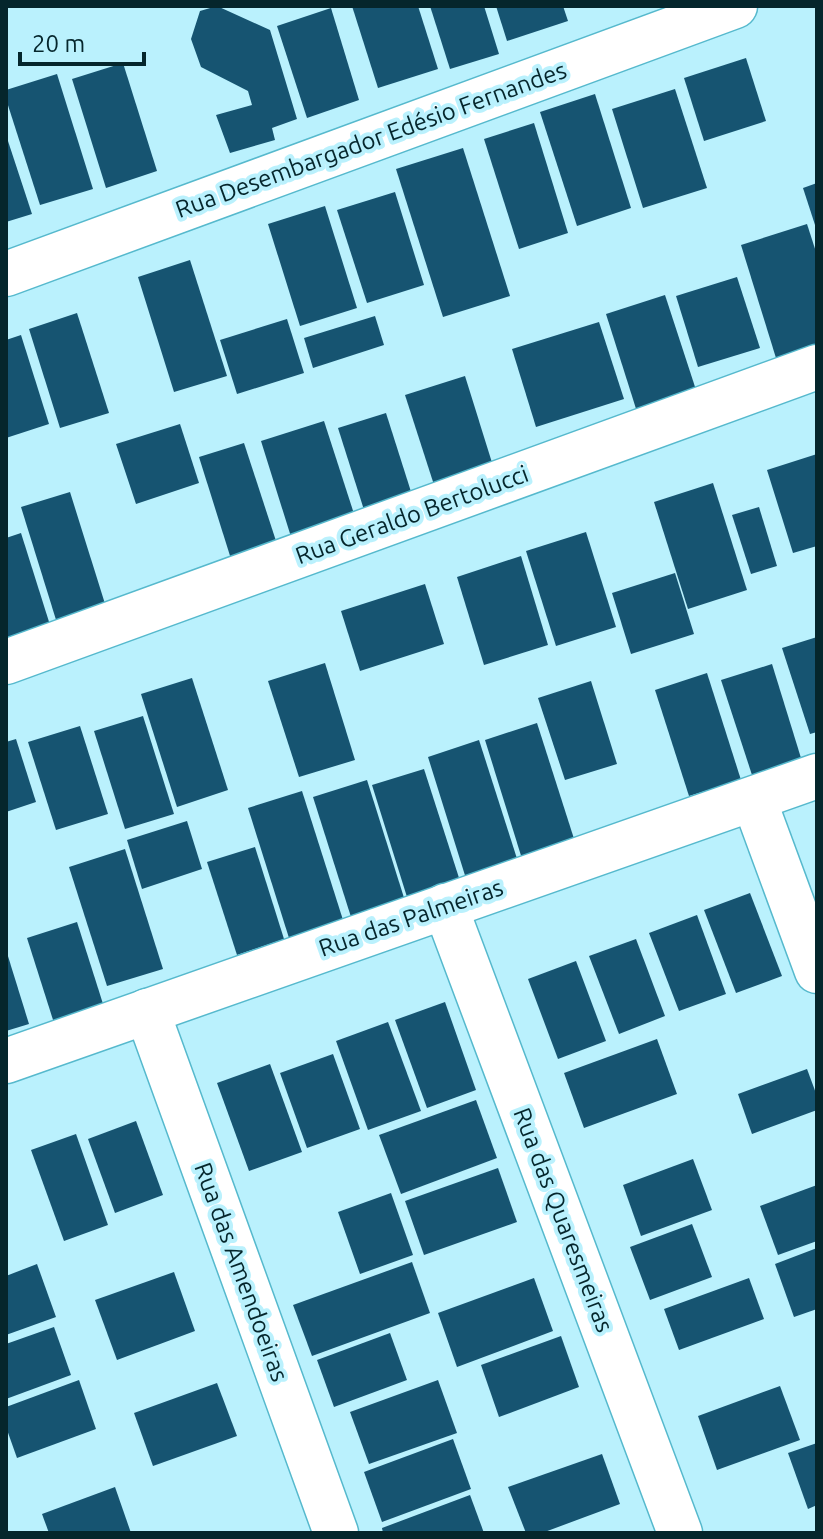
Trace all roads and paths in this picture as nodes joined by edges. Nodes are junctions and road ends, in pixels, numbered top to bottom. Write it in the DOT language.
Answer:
graph roads {
  1 [pos="735,6"];
  2 [pos="6,274"];
  3 [pos="817,367"];
  4 [pos="6,662"];
  5 [pos="817,776"];
  6 [pos="754,800"];
  7 [pos="445,906"];
  8 [pos="817,971"];
  9 [pos="147,1011"];
  10 [pos="6,1061"];
  11 [pos="336,1533"];
  12 [pos="680,1533"];
  1 -- 2 [label="street, Rua Desembargador Edésio Fernandes"];
  3 -- 4 [label="street, Rua Geraldo Bertolucci"];
  5 -- 6 [label="street, Rua das Palmeiras"];
  6 -- 7 [label="street, Rua das Palmeiras"];
  6 -- 8 [label="street"];
  7 -- 9 [label="street, Rua das Palmeiras"];
  7 -- 12 [label="street, Rua das Quaresmeiras"];
  9 -- 10 [label="street, Rua das Palmeiras"];
  9 -- 11 [label="street, Rua das Amendoeiras"];
}
